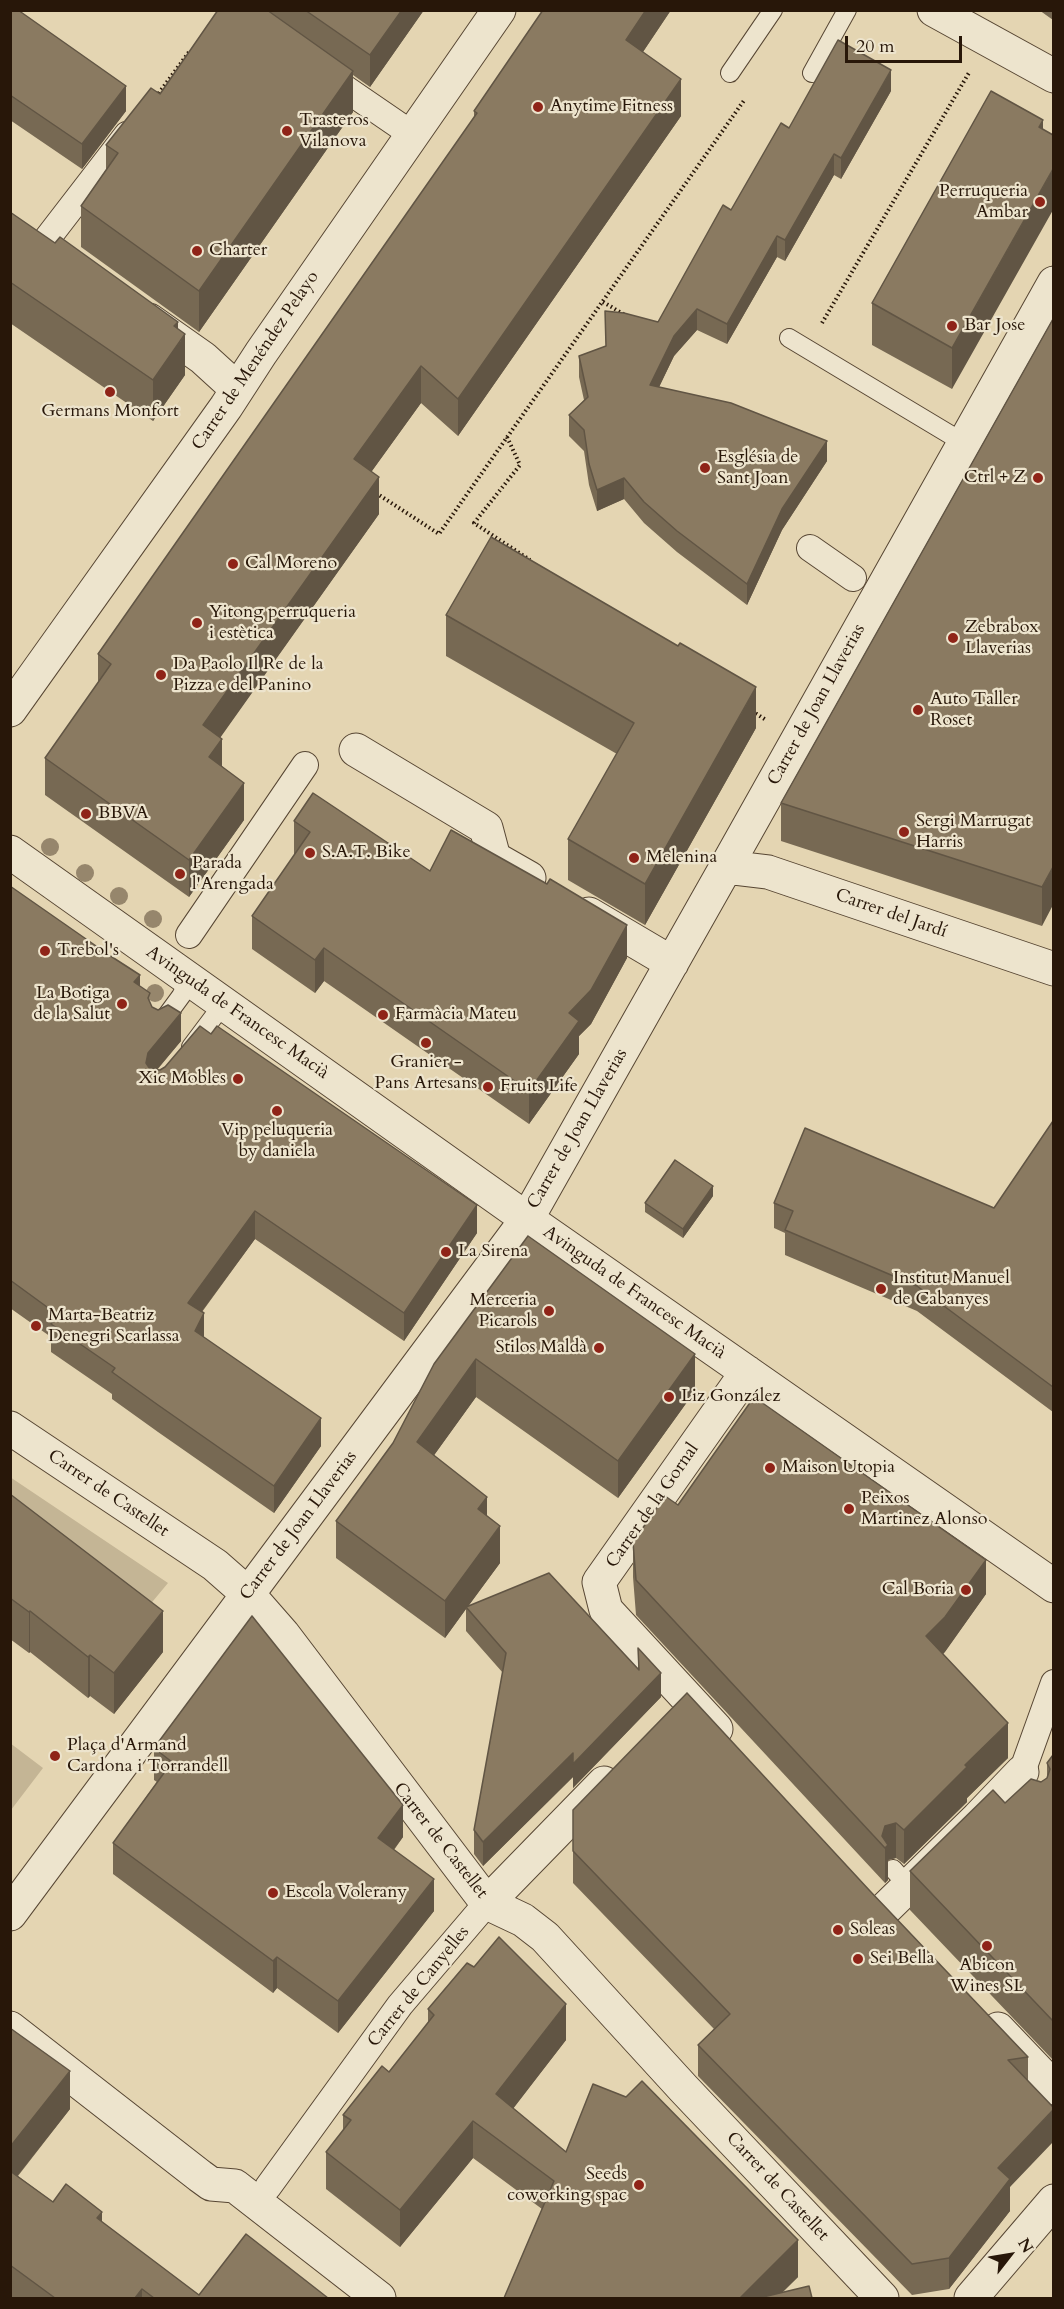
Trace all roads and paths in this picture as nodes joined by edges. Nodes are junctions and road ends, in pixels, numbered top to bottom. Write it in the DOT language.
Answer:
graph roads {
  1 [pos="500,10"];
  2 [pos="773,10"];
  3 [pos="847,10"];
  4 [pos="934,10"];
  5 [pos="194,46"];
  6 [pos="308,63"];
  7 [pos="973,65"];
  8 [pos="730,73"];
  9 [pos="812,73"];
  10 [pos="1053,76"];
  11 [pos="746,98"];
  12 [pos="140,118"];
  13 [pos="413,135"];
  14 [pos="31,234"];
  15 [pos="71,264"];
  16 [pos="1053,283"];
  17 [pos="603,302"];
  18 [pos="128,304"];
  19 [pos="630,318"];
  20 [pos="821,325"];
  21 [pos="789,339"];
  22 [pos="237,389"];
  23 [pos="507,437"];
  24 [pos="964,443"];
  25 [pos="372,491"];
  26 [pos="810,548"];
  27 [pos="534,563"];
  28 [pos="853,578"];
  29 [pos="10,710"];
  30 [pos="752,710"];
  31 [pos="772,723"];
  32 [pos="356,750"];
  33 [pos="304,765"];
  34 [pos="10,852"];
  35 [pos="726,867"];
  36 [pos="189,935"];
  37 [pos="672,963"];
  38 [pos="1053,969"];
  39 [pos="190,979"];
  40 [pos="224,1003"];
  41 [pos="159,1026"];
  42 [pos="180,1060"];
  43 [pos="527,1219"];
  44 [pos="747,1372"];
  45 [pos="10,1428"];
  46 [pos="1053,1586"];
  47 [pos="248,1594"];
  48 [pos="1053,1683"];
  49 [pos="687,1698"];
  50 [pos="664,1722"];
  51 [pos="735,1749"];
  52 [pos="622,1765"];
  53 [pos="1006,1789"];
  54 [pos="861,1885"];
  55 [pos="487,1903"];
  56 [pos="884,1910"];
  57 [pos="10,1914"];
  58 [pos="909,1935"];
  59 [pos="981,2012"];
  60 [pos="10,2028"];
  61 [pos="1053,2088"];
  62 [pos="268,2187"];
  63 [pos="1053,2201"];
  64 [pos="379,2298"];
  65 [pos="882,2298"];
  66 [pos="971,2298"];
  1 -- 13 [label="street, Carrer de Menéndez Pelayo"];
  2 -- 8 [label="lane"];
  3 -- 9 [label="lane"];
  4 -- 10 [label="street"];
  5 -- 12 [label="path"];
  6 -- 13 [label="street"];
  7 -- 20 [label="path"];
  11 -- 17 [label="path"];
  12 -- 14 [label="street"];
  13 -- 22 [label="street, Carrer de Menéndez Pelayo"];
  14 -- 15 [label="street"];
  16 -- 24 [label="street, Carrer de Joan Llaverias"];
  17 -- 19 [label="path"];
  17 -- 23 [label="path"];
  18 -- 22 [label="street"];
  21 -- 24 [label="lane"];
  22 -- 29 [label="street, Carrer de Menéndez Pelayo"];
  23 -- 25 [label="path"];
  23 -- 27 [label="path"];
  24 -- 35 [label="street, Carrer de Joan Llaverias"];
  26 -- 28 [label="street"];
  30 -- 31 [label="path"];
  32 -- 37 [label="street"];
  33 -- 36 [label="street"];
  34 -- 39 [label="street, Avinguda de Francesc Macià"];
  35 -- 37 [label="street, Carrer de Joan Llaverias"];
  35 -- 38 [label="street, Carrer del Jardí"];
  37 -- 43 [label="street, Carrer de Joan Llaverias"];
  39 -- 40 [label="street, Avinguda de Francesc Macià"];
  39 -- 41 [label="lane"];
  40 -- 42 [label="lane"];
  40 -- 43 [label="street, Avinguda de Francesc Macià"];
  43 -- 44 [label="street, Avinguda de Francesc Macià"];
  43 -- 47 [label="street, Carrer de Joan Llaverias"];
  44 -- 46 [label="street, Avinguda de Francesc Macià"];
  44 -- 49 [label="street, Carrer de la Gornal"];
  45 -- 47 [label="street, Carrer de Castellet"];
  47 -- 55 [label="street, Carrer de Castellet"];
  47 -- 57 [label="street, Carrer de Joan Llaverias"];
  48 -- 53 [label="street"];
  49 -- 50 [label="street"];
  49 -- 51 [label="street, Carrer de la Gornal"];
  52 -- 55 [label="street, Carrer de Canyelles"];
  53 -- 56 [label="street"];
  54 -- 56 [label="street"];
  55 -- 62 [label="street, Carrer de Canyelles"];
  55 -- 65 [label="street, Carrer de Castellet"];
  56 -- 58 [label="street"];
  59 -- 61 [label="street"];
  60 -- 64 [label="street"];
  63 -- 66 [label="street"];
}
